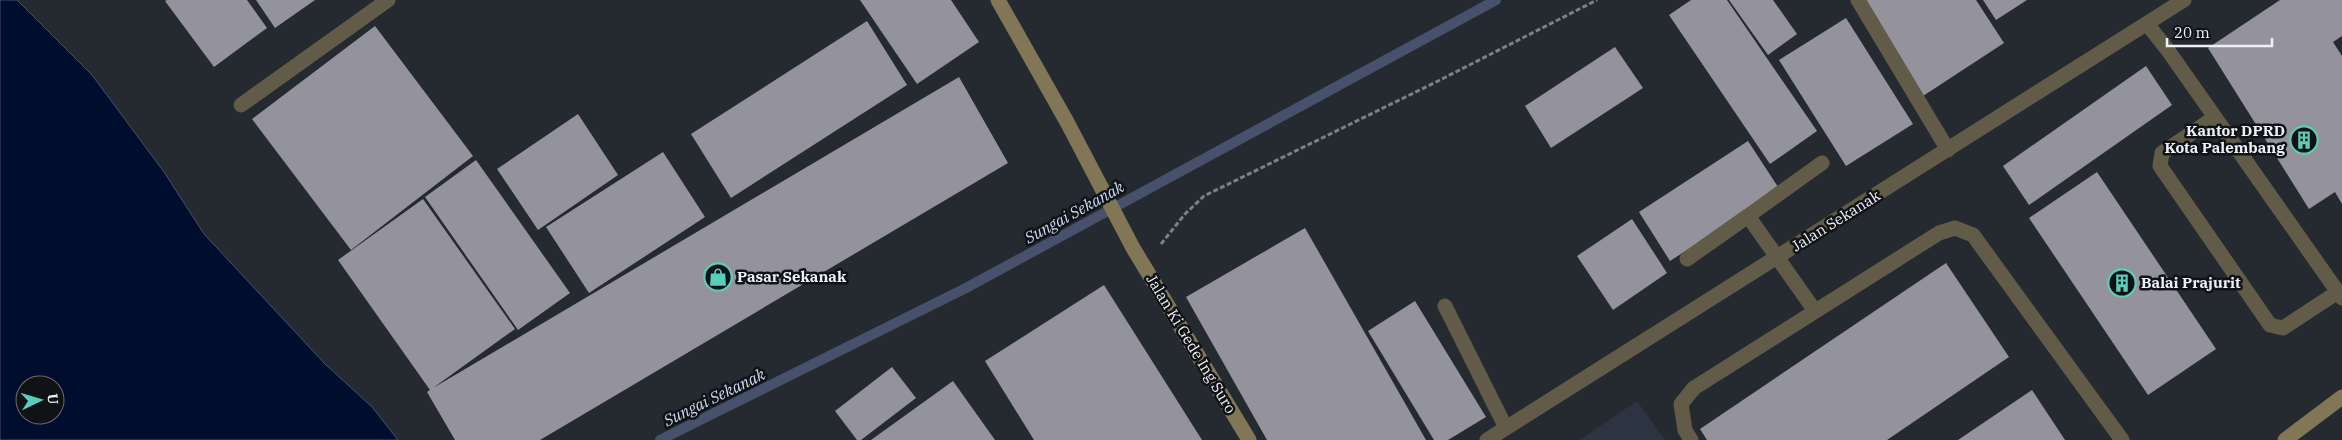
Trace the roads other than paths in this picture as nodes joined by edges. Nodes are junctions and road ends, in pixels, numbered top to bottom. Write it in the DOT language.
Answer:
graph roads {
  1 [pos="388,0"];
  2 [pos="999,0"];
  3 [pos="1858,0"];
  4 [pos="2184,0"];
  5 [pos="2148,25"];
  6 [pos="240,105"];
  7 [pos="2214,118"];
  8 [pos="1948,150"];
  9 [pos="1822,163"];
  10 [pos="1748,216"];
  11 [pos="1687,258"];
  12 [pos="1778,258"];
  13 [pos="2340,295"];
  14 [pos="1445,306"];
  15 [pos="1815,311"];
  16 [pos="2342,397"];
  17 [pos="1506,428"];
  18 [pos="1249,440"];
  19 [pos="1487,440"];
  20 [pos="1691,440"];
  21 [pos="2122,440"];
  22 [pos="2285,440"];
  1 -- 6 [label="street"];
  2 -- 18 [label="street, Jalan Ki Gede Ing Suro"];
  3 -- 8 [label="street"];
  4 -- 5 [label="street, Jalan Sekanak"];
  5 -- 7 [label="street"];
  5 -- 8 [label="street, Jalan Sekanak"];
  7 -- 13 [label="street"];
  7 -- 13 [label="street"];
  8 -- 12 [label="street, Jalan Sekanak"];
  9 -- 10 [label="street"];
  10 -- 11 [label="street"];
  10 -- 12 [label="street"];
  12 -- 15 [label="street"];
  12 -- 17 [label="street, Jalan Sekanak"];
  14 -- 17 [label="street"];
  15 -- 20 [label="street"];
  15 -- 21 [label="street"];
  16 -- 22 [label="street"];
  17 -- 19 [label="street, Jalan Sekanak"];
}
